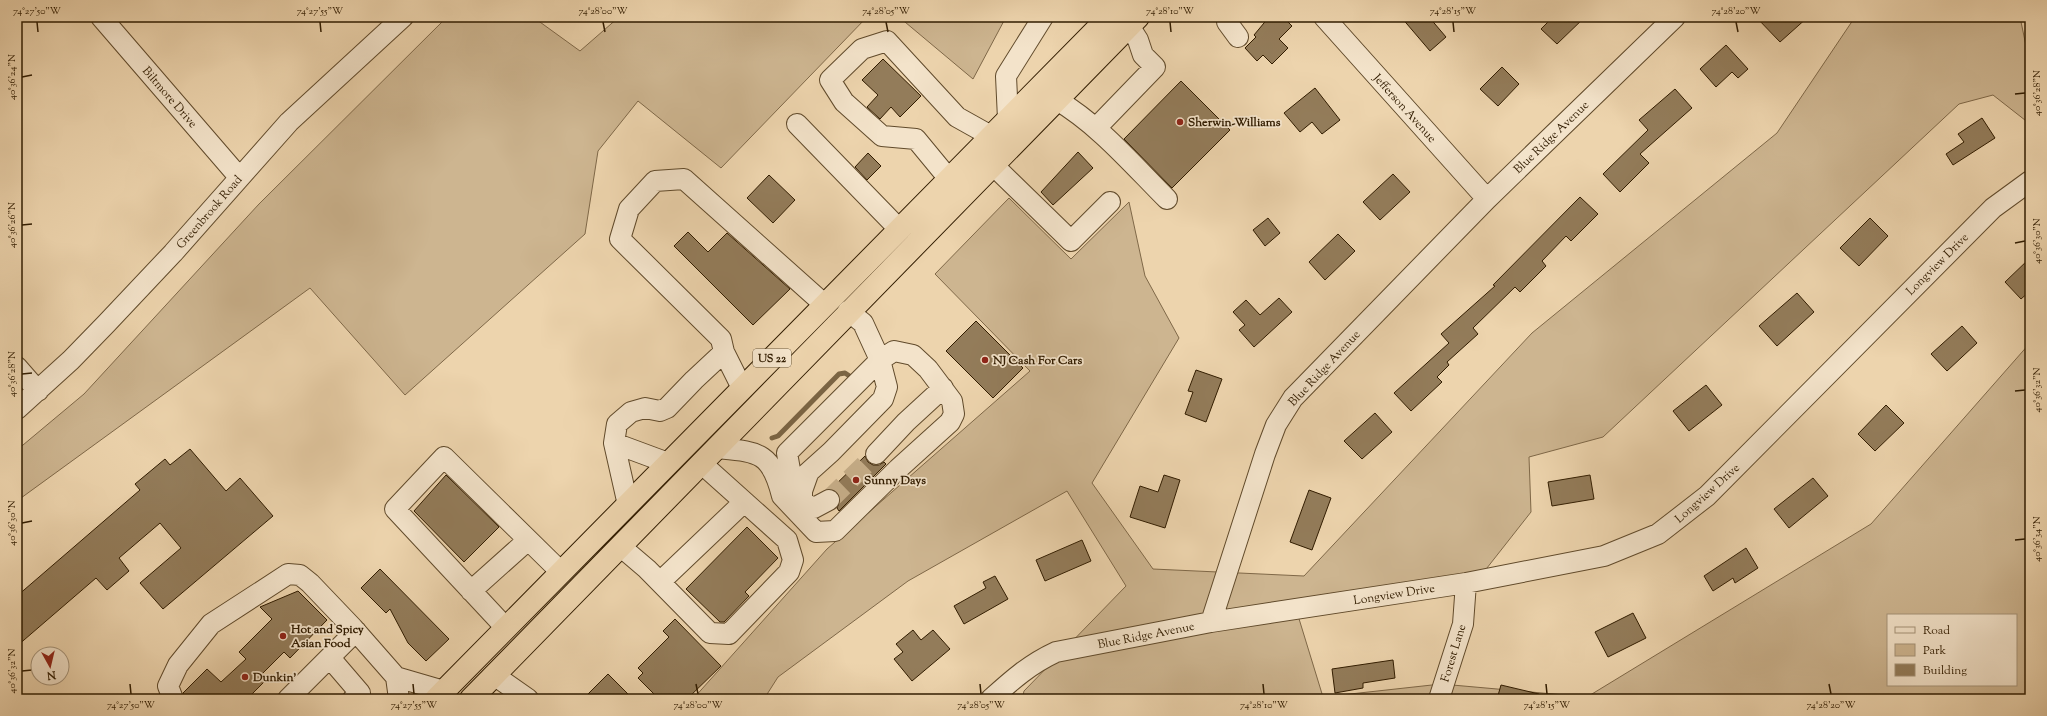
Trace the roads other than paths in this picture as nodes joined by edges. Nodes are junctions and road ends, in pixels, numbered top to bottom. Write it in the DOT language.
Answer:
graph roads {
  1 [pos="101,17"];
  2 [pos="403,17"];
  3 [pos="1043,17"];
  4 [pos="1227,17"];
  5 [pos="1324,17"];
  6 [pos="1675,17"];
  7 [pos="1102,19"];
  8 [pos="1133,22"];
  9 [pos="1238,37"];
  10 [pos="1057,100"];
  11 [pos="1008,119"];
  12 [pos="797,124"];
  13 [pos="1096,128"];
  14 [pos="991,136"];
  15 [pos="993,165"];
  16 [pos="239,177"];
  17 [pos="949,179"];
  18 [pos="2030,181"];
  19 [pos="1167,199"];
  20 [pos="1487,199"];
  21 [pos="1110,202"];
  22 [pos="899,230"];
  23 [pos="825,305"];
  24 [pos="848,312"];
  25 [pos="724,352"];
  26 [pos="880,360"];
  27 [pos="17,367"];
  28 [pos="742,388"];
  29 [pos="943,388"];
  30 [pos="38,391"];
  31 [pos="17,409"];
  32 [pos="614,443"];
  33 [pos="716,448"];
  34 [pos="876,454"];
  35 [pos="668,463"];
  36 [pos="701,463"];
  37 [pos="808,474"];
  38 [pos="788,492"];
  39 [pos="829,500"];
  40 [pos="743,503"];
  41 [pos="628,505"];
  42 [pos="528,540"];
  43 [pos="620,546"];
  44 [pos="562,572"];
  45 [pos="660,582"];
  46 [pos="1466,583"];
  47 [pos="471,591"];
  48 [pos="1211,622"];
  49 [pos="506,628"];
  50 [pos="356,631"];
  51 [pos="330,658"];
  52 [pos="494,675"];
  53 [pos="396,677"];
  54 [pos="440,695"];
  55 [pos="173,699"];
  56 [pos="288,699"];
  57 [pos="353,699"];
  58 [pos="399,699"];
  59 [pos="471,699"];
  60 [pos="528,699"];
  61 [pos="991,699"];
  62 [pos="1439,699"];
  1 -- 16 [label="street, Biltmore Drive"];
  2 -- 16 [label="street, Greenbrook Road"];
  3 -- 11 [label="street"];
  4 -- 9 [label="street"];
  5 -- 20 [label="street, Jefferson Avenue"];
  6 -- 20 [label="street, Blue Ridge Avenue"];
  7 -- 11 [label="highway, US 22"];
  8 -- 10 [label="highway, US 22"];
  8 -- 13 [label="street"];
  10 -- 13 [label="street"];
  10 -- 15 [label="highway, US 22"];
  11 -- 14 [label="highway, US 22"];
  12 -- 22 [label="street"];
  13 -- 19 [label="street"];
  14 -- 17 [label="highway, US 22"];
  14 -- 17 [label="street"];
  15 -- 21 [label="street"];
  15 -- 24 [label="highway, US 22"];
  16 -- 30 [label="street, Greenbrook Road"];
  17 -- 22 [label="highway, US 22"];
  18 -- 46 [label="street, Longview Drive"];
  20 -- 48 [label="street, Blue Ridge Avenue"];
  22 -- 23 [label="highway, US 22"];
  23 -- 25 [label="street"];
  23 -- 28 [label="highway, US 22"];
  24 -- 26 [label="street"];
  24 -- 33 [label="highway, US 22"];
  25 -- 28 [label="street"];
  25 -- 32 [label="street"];
  26 -- 29 [label="street"];
  26 -- 37 [label="street"];
  26 -- 38 [label="street"];
  27 -- 30 [label="street"];
  28 -- 35 [label="highway, US 22"];
  29 -- 34 [label="street"];
  29 -- 38 [label="street"];
  30 -- 31 [label="street, Greenbrook Road"];
  32 -- 35 [label="street"];
  32 -- 41 [label="street"];
  33 -- 36 [label="highway, US 22"];
  33 -- 38 [label="street"];
  35 -- 41 [label="highway, US 22"];
  36 -- 40 [label="street"];
  36 -- 43 [label="highway, US 22"];
  37 -- 38 [label="street"];
  37 -- 39 [label="street"];
  40 -- 45 [label="street"];
  40 -- 45 [label="street"];
  41 -- 44 [label="highway, US 22"];
  42 -- 44 [label="street"];
  42 -- 47 [label="street"];
  42 -- 47 [label="street"];
  43 -- 45 [label="street"];
  43 -- 52 [label="highway, US 22"];
  44 -- 49 [label="highway, US 22"];
  46 -- 48 [label="street, Longview Drive"];
  46 -- 62 [label="street, Forest Lane"];
  47 -- 49 [label="street"];
  48 -- 61 [label="street, Blue Ridge Avenue"];
  49 -- 54 [label="highway, US 22"];
  50 -- 51 [label="street"];
  50 -- 53 [label="street"];
  50 -- 55 [label="street"];
  51 -- 56 [label="street"];
  51 -- 57 [label="street"];
  52 -- 59 [label="highway, US 22"];
  52 -- 60 [label="street"];
  53 -- 54 [label="street"];
  53 -- 58 [label="street"];
}
